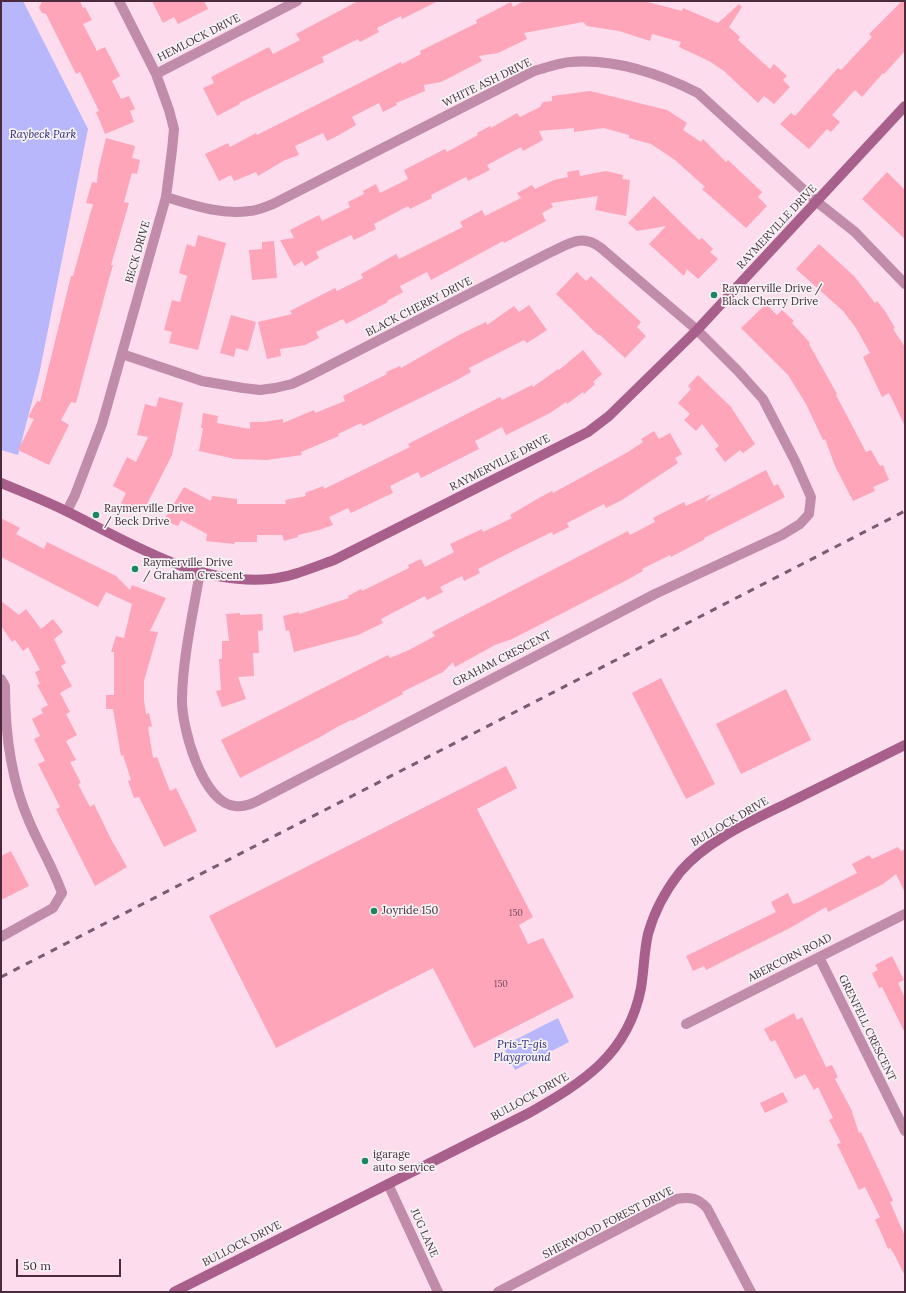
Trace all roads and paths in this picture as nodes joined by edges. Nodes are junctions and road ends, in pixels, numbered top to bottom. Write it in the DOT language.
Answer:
graph roads {
  1 [pos="119,1"];
  2 [pos="297,1"];
  3 [pos="156,74"];
  4 [pos="905,106"];
  5 [pos="166,197"];
  6 [pos="817,202"];
  7 [pos="905,284"];
  8 [pos="697,330"];
  9 [pos="122,354"];
  10 [pos="1,483"];
  11 [pos="67,511"];
  12 [pos="200,572"];
  13 [pos="1,679"];
  14 [pos="905,745"];
  15 [pos="905,914"];
  16 [pos="1,937"];
  17 [pos="819,957"];
  18 [pos="686,1024"];
  19 [pos="905,1131"];
  20 [pos="388,1184"];
  21 [pos="174,1292"];
  22 [pos="438,1292"];
  23 [pos="498,1292"];
  24 [pos="751,1292"];
  1 -- 3 [label="street, BECK DRIVE"];
  2 -- 3 [label="street, HEMLOCK DRIVE"];
  3 -- 5 [label="street, BECK DRIVE"];
  4 -- 6 [label="street, RAYMERVILLE DRIVE"];
  5 -- 6 [label="street, WHITE ASH DRIVE"];
  5 -- 9 [label="street, BECK DRIVE"];
  6 -- 7 [label="street, WHITE ASH DRIVE"];
  6 -- 8 [label="street, RAYMERVILLE DRIVE"];
  8 -- 9 [label="street, BLACK CHERRY DRIVE"];
  8 -- 12 [label="street, RAYMERVILLE DRIVE"];
  8 -- 12 [label="street, GRAHAM CRESCENT"];
  9 -- 11 [label="street, BECK DRIVE"];
  10 -- 11 [label="street, RAYMERVILLE DRIVE"];
  11 -- 12 [label="street, RAYMERVILLE DRIVE"];
  13 -- 16 [label="street"];
  14 -- 20 [label="street, BULLOCK DRIVE"];
  15 -- 17 [label="street, ABERCORN ROAD"];
  17 -- 18 [label="street, ABERCORN ROAD"];
  17 -- 19 [label="street, GRENFELL CRESCENT"];
  20 -- 21 [label="street, BULLOCK DRIVE"];
  20 -- 22 [label="street, JUG LANE"];
  23 -- 24 [label="street, SHERWOOD FOREST DRIVE"];
}
